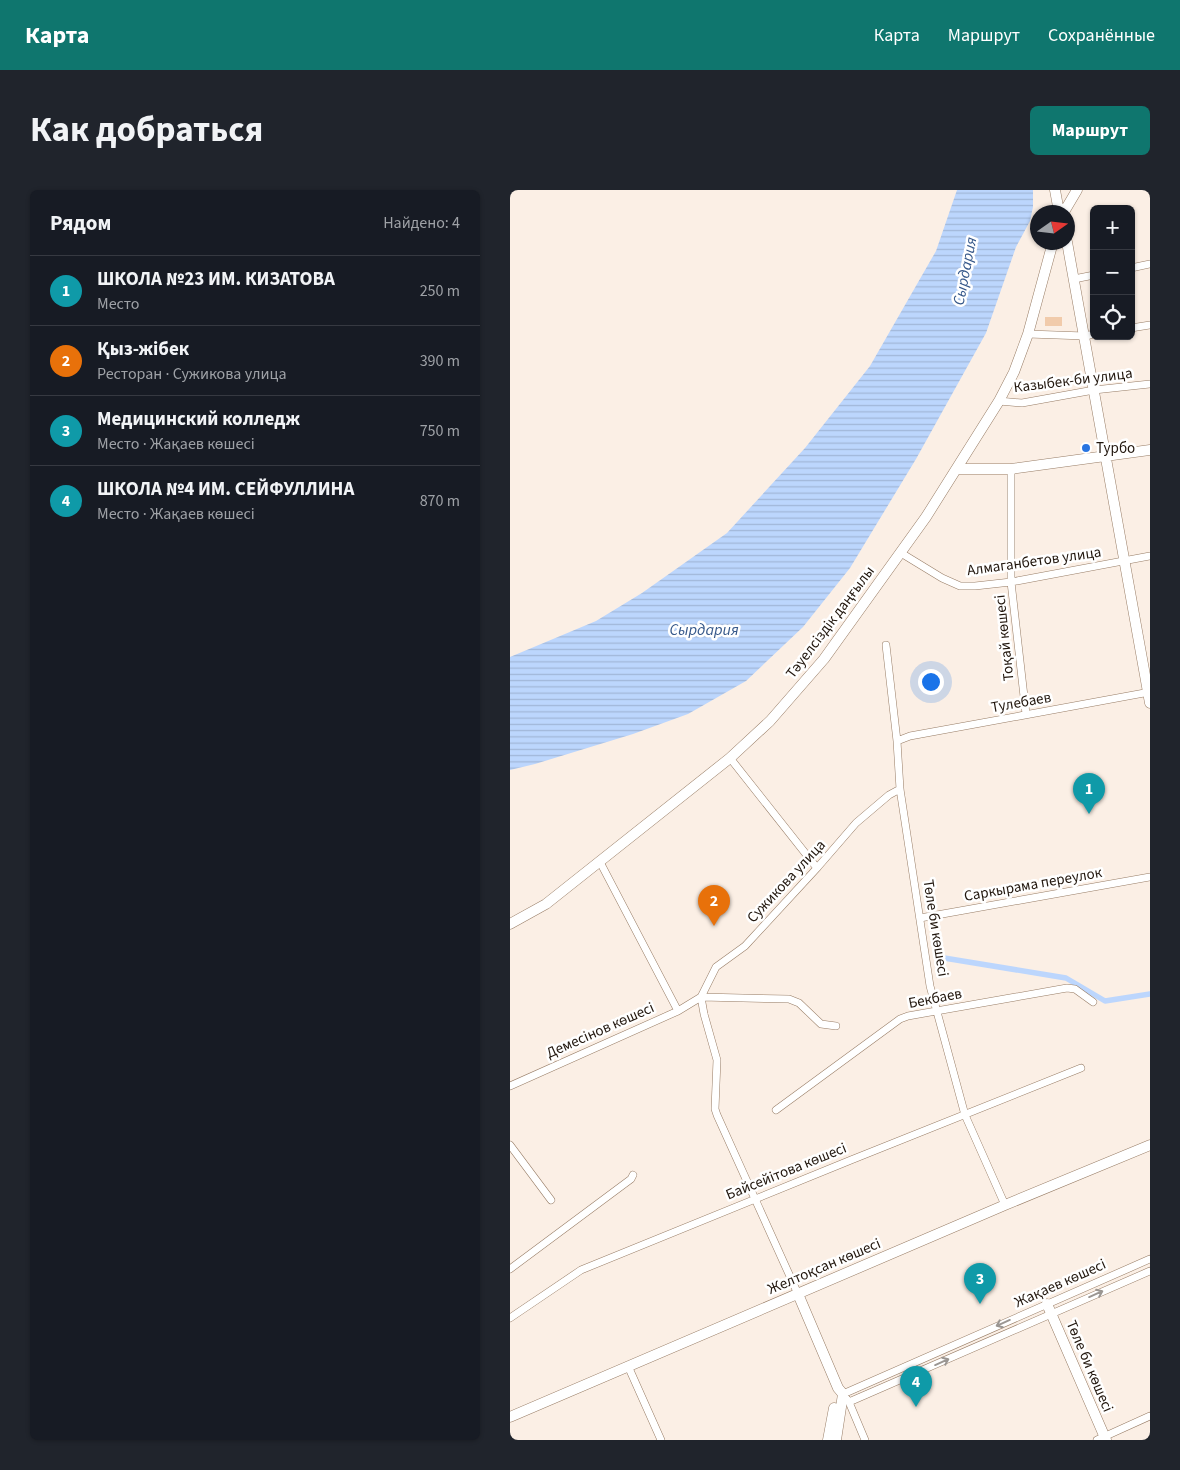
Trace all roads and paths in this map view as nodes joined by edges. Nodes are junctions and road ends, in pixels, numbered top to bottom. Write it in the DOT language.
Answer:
graph roads {
  1 [pos="1055,190"];
  2 [pos="1060,190"];
  3 [pos="1077,190"];
  4 [pos="1058,205"];
  5 [pos="1063,205"];
  6 [pos="1068,205"];
  7 [pos="1051,250"];
  8 [pos="1069,250"];
  9 [pos="1150,264"];
  10 [pos="1135,267"];
  11 [pos="1090,276"];
  12 [pos="1074,279"];
  13 [pos="1150,325"];
  14 [pos="1135,327"];
  15 [pos="1028,334"];
  16 [pos="1089,335"];
  17 [pos="1150,384"];
  18 [pos="1094,390"];
  19 [pos="998,401"];
  20 [pos="1150,450"];
  21 [pos="1106,457"];
  22 [pos="957,469"];
  23 [pos="1011,469"];
  24 [pos="901,552"];
  25 [pos="1150,556"];
  26 [pos="1125,561"];
  27 [pos="1011,582"];
  28 [pos="886,645"];
  29 [pos="1149,696"];
  30 [pos="1026,714"];
  31 [pos="897,741"];
  32 [pos="730,758"];
  33 [pos="900,789"];
  34 [pos="600,862"];
  35 [pos="818,868"];
  36 [pos="1150,877"];
  37 [pos="920,918"];
  38 [pos="510,924"];
  39 [pos="701,997"];
  40 [pos="1093,1002"];
  41 [pos="678,1011"];
  42 [pos="937,1011"];
  43 [pos="836,1026"];
  44 [pos="1081,1068"];
  45 [pos="510,1086"];
  46 [pos="776,1110"];
  47 [pos="964,1115"];
  48 [pos="510,1145"];
  49 [pos="1150,1145"];
  50 [pos="633,1175"];
  51 [pos="755,1199"];
  52 [pos="551,1200"];
  53 [pos="1006,1205"];
  54 [pos="1150,1259"];
  55 [pos="510,1269"];
  56 [pos="1150,1271"];
  57 [pos="798,1294"];
  58 [pos="1049,1309"];
  59 [pos="510,1318"];
  60 [pos="628,1366"];
  61 [pos="844,1395"];
  62 [pos="510,1416"];
  63 [pos="1150,1416"];
  64 [pos="1102,1439"];
  65 [pos="661,1440"];
  66 [pos="828,1440"];
  67 [pos="836,1440"];
  68 [pos="865,1440"];
  1 -- 4 [label="street"];
  2 -- 5 [label="street"];
  3 -- 6 [label="street"];
  7 -- 15 [label="street, Тәуелсіздік даңғылы"];
  8 -- 12 [label="street"];
  9 -- 10 [label="street"];
  11 -- 12 [label="street"];
  12 -- 16 [label="street"];
  13 -- 14 [label="street"];
  15 -- 16 [label="street"];
  15 -- 19 [label="street, Тәуелсіздік даңғылы"];
  16 -- 18 [label="street"];
  17 -- 18 [label="street, Казыбек-би улица"];
  18 -- 19 [label="street, Казыбек-би улица"];
  18 -- 21 [label="street"];
  19 -- 22 [label="street, Тәуелсіздік даңғылы"];
  20 -- 21 [label="street"];
  21 -- 23 [label="street"];
  21 -- 26 [label="street"];
  22 -- 23 [label="street"];
  22 -- 24 [label="street, Тәуелсіздік даңғылы"];
  23 -- 27 [label="street, Тоқай көшесі"];
  24 -- 27 [label="street, Алмаганбетов улица"];
  24 -- 32 [label="street, Тәуелсіздік даңғылы"];
  25 -- 26 [label="street, Алмаганбетов улица"];
  26 -- 27 [label="street, Алмаганбетов улица"];
  26 -- 29 [label="street"];
  27 -- 30 [label="street, Тоқай көшесі"];
  28 -- 31 [label="street, Төле би көшесі"];
  29 -- 30 [label="street, Тулебаев"];
  30 -- 31 [label="street, Тулебаев"];
  31 -- 33 [label="street, Төле би көшесі"];
  32 -- 34 [label="street, Тәуелсіздік даңғылы"];
  32 -- 35 [label="street"];
  33 -- 35 [label="street, Сужикова улица"];
  33 -- 37 [label="street, Төле би көшесі"];
  34 -- 38 [label="street, Тәуелсіздік даңғылы"];
  34 -- 41 [label="street"];
  35 -- 39 [label="street, Сужикова улица"];
  36 -- 37 [label="street, Саркырама переулок"];
  37 -- 42 [label="street, Төле би көшесі"];
  39 -- 41 [label="street, Демесінов көшесі"];
  39 -- 43 [label="street"];
  39 -- 51 [label="street"];
  40 -- 42 [label="street, Бекбаев"];
  41 -- 45 [label="street, Демесінов көшесі"];
  42 -- 46 [label="street, Бекбаев"];
  42 -- 47 [label="street, Төле би көшесі"];
  44 -- 47 [label="street, Байсейітова көшесі"];
  47 -- 51 [label="street, Байсейітова көшесі"];
  47 -- 53 [label="street, Төле би көшесі"];
  48 -- 52 [label="street"];
  49 -- 53 [label="street, Желтоқсан көшесі"];
  50 -- 55 [label="street"];
  51 -- 57 [label="street"];
  51 -- 59 [label="street, Байсейітова көшесі"];
  53 -- 57 [label="street, Желтоқсан көшесі"];
  54 -- 58 [label="street, Жақаев көшесі"];
  58 -- 56 [label="street, Жақаев көшесі, one-way"];
  57 -- 60 [label="street, Желтоқсан көшесі"];
  57 -- 61 [label="street"];
  58 -- 61 [label="street, Жақаев көшесі, one-way"];
  61 -- 58 [label="street, Жақаев көшесі, one-way"];
  58 -- 64 [label="street, Төле би көшесі"];
  60 -- 62 [label="street, Желтоқсан көшесі"];
  60 -- 65 [label="street"];
  61 -- 66 [label="street"];
  61 -- 67 [label="street"];
  61 -- 68 [label="street"];
  63 -- 64 [label="street"];
}
